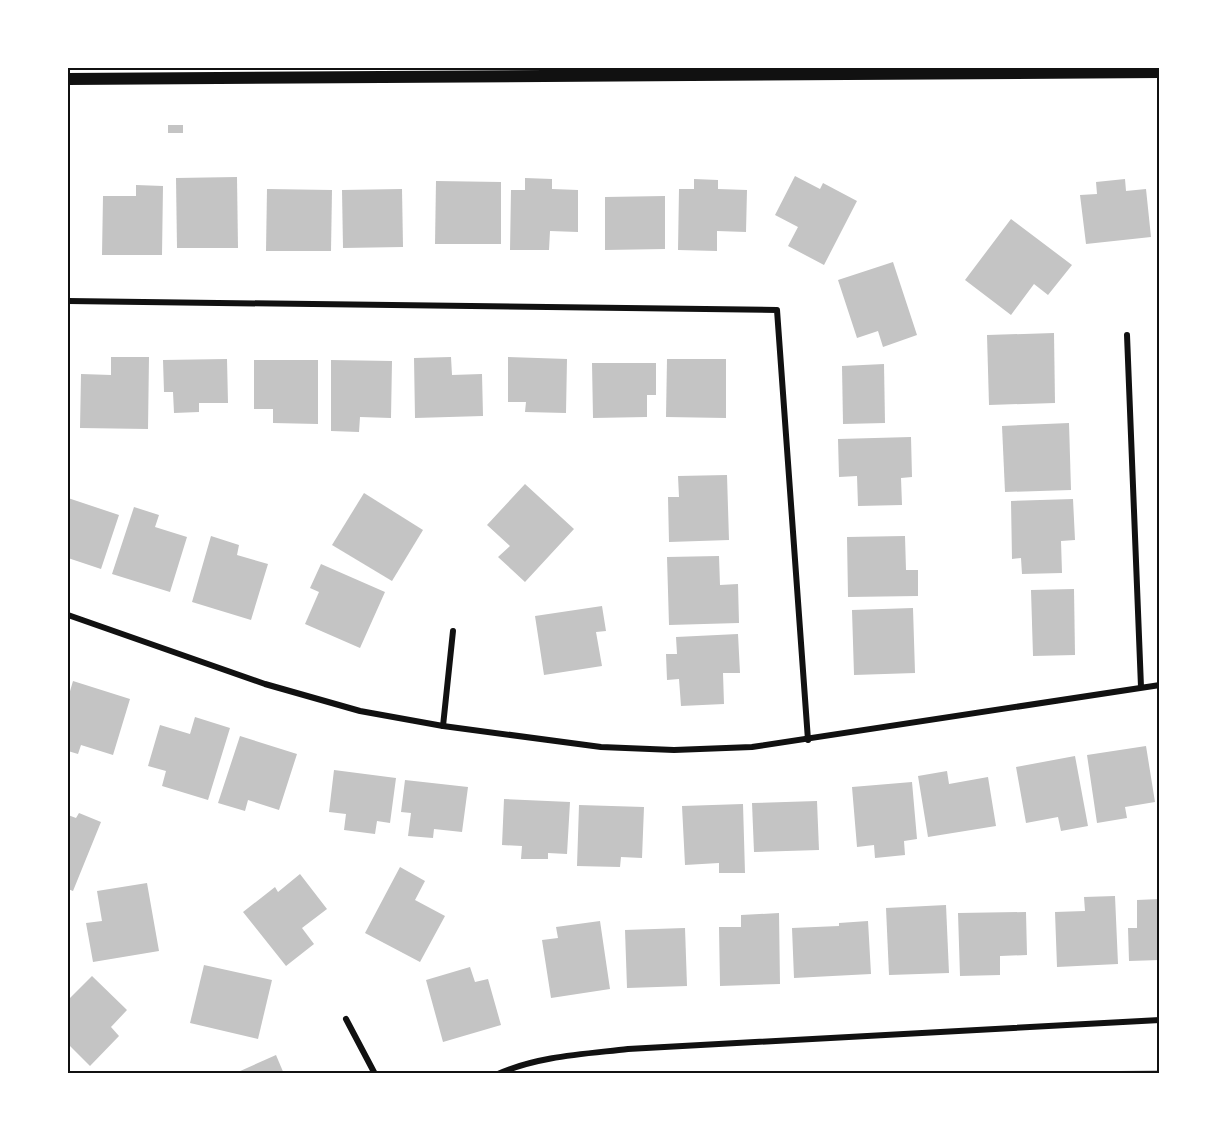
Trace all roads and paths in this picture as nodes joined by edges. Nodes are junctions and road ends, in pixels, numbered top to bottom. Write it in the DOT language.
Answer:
graph roads {
  1 [pos="777,71"];
  2 [pos="1160,72"];
  3 [pos="208,73"];
  4 [pos="68,79"];
  5 [pos="68,301"];
  6 [pos="1127,335"];
  7 [pos="68,615"];
  8 [pos="453,631"];
  9 [pos="1160,685"];
  10 [pos="1141,687"];
  11 [pos="443,726"];
  12 [pos="808,740"];
  13 [pos="346,1019"];
  14 [pos="1160,1020"];
  15 [pos="375,1074"];
  16 [pos="498,1074"];
  1 -- 2 [label="main road"];
  1 -- 3 [label="main road"];
  3 -- 4 [label="main road"];
  5 -- 12 [label="street"];
  6 -- 10 [label="street"];
  7 -- 11 [label="street"];
  8 -- 11 [label="street"];
  9 -- 10 [label="street"];
  10 -- 12 [label="street"];
  11 -- 12 [label="street"];
  13 -- 15 [label="street"];
  14 -- 16 [label="street"];
}
